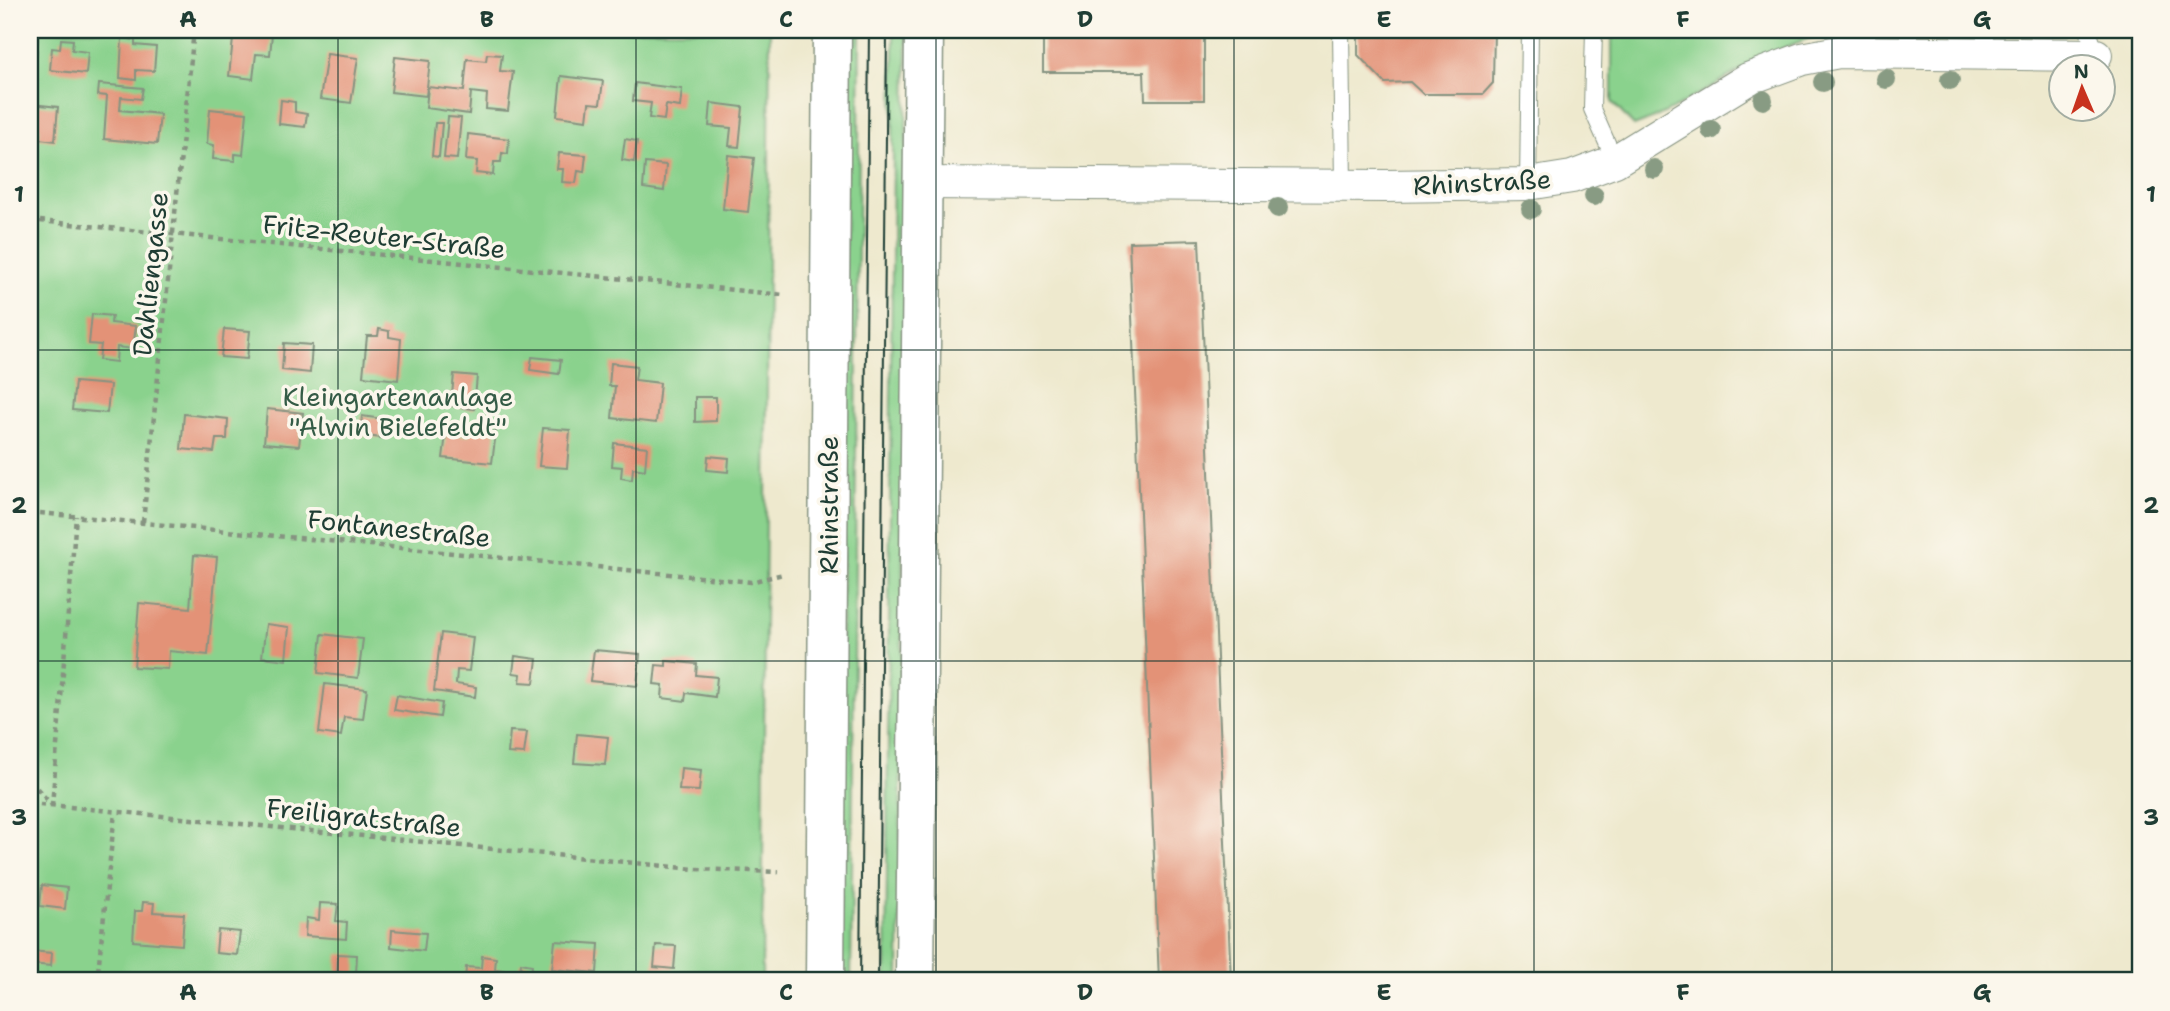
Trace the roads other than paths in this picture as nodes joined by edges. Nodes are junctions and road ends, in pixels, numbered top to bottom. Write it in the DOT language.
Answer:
graph roads {
  1 [pos="832,30"];
  2 [pos="924,30"];
  3 [pos="1341,30"];
  4 [pos="1531,30"];
  5 [pos="1594,30"];
  6 [pos="2092,42"];
  7 [pos="1615,161"];
  8 [pos="922,183"];
  9 [pos="1528,184"];
  10 [pos="1343,186"];
  11 [pos="825,981"];
  12 [pos="915,981"];
  1 -- 11 [label="main road, Rhinstraße"];
  2 -- 8 [label="main road"];
  3 -- 10 [label="lane"];
  4 -- 9 [label="lane"];
  5 -- 7 [label="lane"];
  6 -- 7 [label="street, Rhinstraße"];
  7 -- 9 [label="street, Rhinstraße"];
  8 -- 10 [label="street, Rhinstraße"];
  8 -- 12 [label="main road"];
  9 -- 10 [label="street, Rhinstraße"];
}
